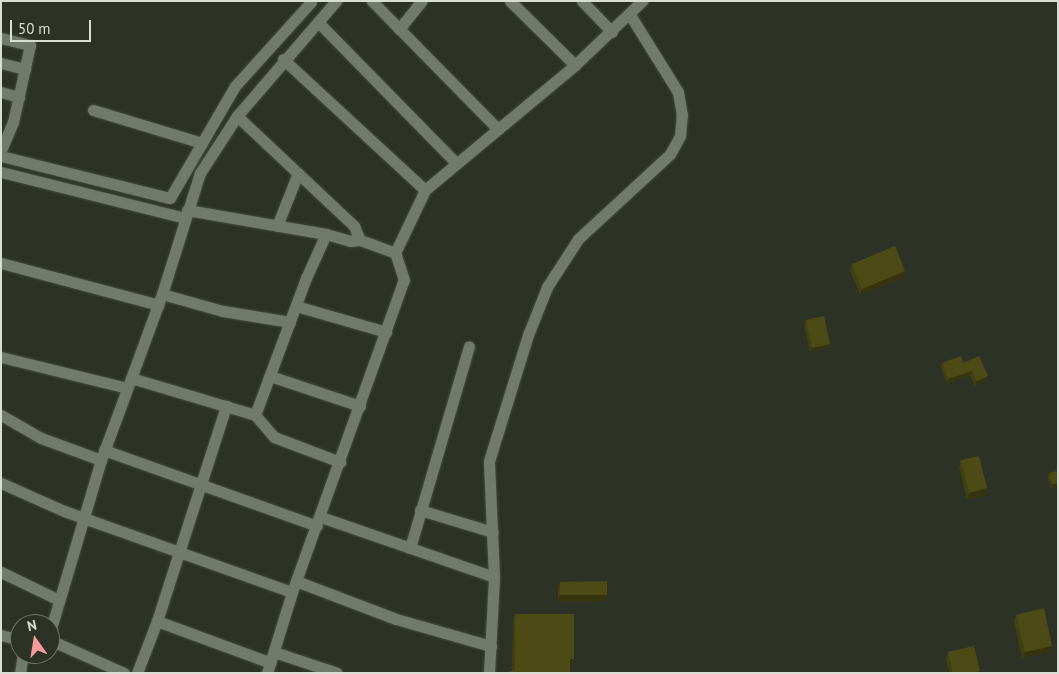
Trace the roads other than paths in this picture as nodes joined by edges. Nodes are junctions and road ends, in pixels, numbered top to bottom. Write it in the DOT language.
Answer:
graph roads {
  1 [pos="336,1"];
  2 [pos="372,1"];
  3 [pos="422,1"];
  4 [pos="510,1"];
  5 [pos="582,1"];
  6 [pos="642,1"];
  7 [pos="311,2"];
  8 [pos="630,15"];
  9 [pos="318,22"];
  10 [pos="398,29"];
  11 [pos="612,32"];
  12 [pos="1,38"];
  13 [pos="283,59"];
  14 [pos="1,64"];
  15 [pos="575,65"];
  16 [pos="25,69"];
  17 [pos="1,92"];
  18 [pos="19,97"];
  19 [pos="93,110"];
  20 [pos="237,116"];
  21 [pos="1,120"];
  22 [pos="13,122"];
  23 [pos="498,130"];
  24 [pos="202,143"];
  25 [pos="1,150"];
  26 [pos="1,156"];
  27 [pos="456,163"];
  28 [pos="1,172"];
  29 [pos="298,173"];
  30 [pos="425,190"];
  31 [pos="186,214"];
  32 [pos="277,226"];
  33 [pos="326,234"];
  34 [pos="360,240"];
  35 [pos="395,254"];
  36 [pos="1,263"];
  37 [pos="160,299"];
  38 [pos="296,306"];
  39 [pos="290,322"];
  40 [pos="386,332"];
  41 [pos="469,346"];
  42 [pos="1,357"];
  43 [pos="270,376"];
  44 [pos="129,383"];
  45 [pos="226,406"];
  46 [pos="360,406"];
  47 [pos="1,415"];
  48 [pos="255,415"];
  49 [pos="103,455"];
  50 [pos="340,462"];
  51 [pos="1,483"];
  52 [pos="203,485"];
  53 [pos="420,510"];
  54 [pos="83,518"];
  55 [pos="319,522"];
  56 [pos="493,532"];
  57 [pos="410,548"];
  58 [pos="178,552"];
  59 [pos="1,572"];
  60 [pos="494,577"];
  61 [pos="296,581"];
  62 [pos="292,592"];
  63 [pos="59,600"];
  64 [pos="55,614"];
  65 [pos="157,621"];
  66 [pos="60,644"];
  67 [pos="491,646"];
  68 [pos="271,662"];
  69 [pos="124,673"];
  70 [pos="137,673"];
  71 [pos="337,673"];
  72 [pos="489,673"];
  1 -- 9 [label="street"];
  2 -- 10 [label="street"];
  3 -- 10 [label="street"];
  4 -- 15 [label="street"];
  5 -- 11 [label="street"];
  6 -- 8 [label="street"];
  7 -- 24 [label="street"];
  8 -- 11 [label="street"];
  8 -- 56 [label="street"];
  9 -- 13 [label="street"];
  9 -- 27 [label="street"];
  10 -- 23 [label="street"];
  11 -- 15 [label="street"];
  12 -- 16 [label="street"];
  13 -- 20 [label="street"];
  13 -- 30 [label="street"];
  14 -- 16 [label="street"];
  15 -- 23 [label="street"];
  16 -- 18 [label="street"];
  17 -- 18 [label="street"];
  18 -- 22 [label="street"];
  19 -- 24 [label="street"];
  20 -- 29 [label="street"];
  20 -- 31 [label="street"];
  21 -- 22 [label="street"];
  22 -- 25 [label="street"];
  23 -- 27 [label="street"];
  24 -- 26 [label="street"];
  27 -- 30 [label="street"];
  28 -- 31 [label="street"];
  29 -- 32 [label="street"];
  29 -- 34 [label="street"];
  30 -- 35 [label="street"];
  31 -- 32 [label="street"];
  31 -- 37 [label="street"];
  32 -- 33 [label="street"];
  33 -- 34 [label="street"];
  33 -- 38 [label="street"];
  34 -- 35 [label="street"];
  35 -- 40 [label="street"];
  36 -- 37 [label="street"];
  37 -- 39 [label="street"];
  37 -- 44 [label="street"];
  38 -- 39 [label="street"];
  38 -- 40 [label="street"];
  39 -- 43 [label="street"];
  40 -- 46 [label="street"];
  41 -- 53 [label="street"];
  42 -- 44 [label="street"];
  43 -- 46 [label="street"];
  43 -- 48 [label="street"];
  44 -- 45 [label="street"];
  44 -- 49 [label="street"];
  45 -- 48 [label="street"];
  45 -- 52 [label="street"];
  46 -- 50 [label="street"];
  47 -- 49 [label="street"];
  48 -- 50 [label="street"];
  49 -- 52 [label="street"];
  49 -- 54 [label="street"];
  50 -- 55 [label="street"];
  51 -- 54 [label="street"];
  52 -- 55 [label="street"];
  52 -- 58 [label="street"];
  53 -- 56 [label="street"];
  53 -- 57 [label="street"];
  54 -- 58 [label="street"];
  54 -- 63 [label="street"];
  55 -- 57 [label="street"];
  55 -- 61 [label="street"];
  56 -- 60 [label="street"];
  57 -- 60 [label="street"];
  58 -- 62 [label="street"];
  58 -- 65 [label="street"];
  59 -- 63 [label="street"];
  60 -- 67 [label="street"];
  61 -- 62 [label="street"];
  61 -- 67 [label="street"];
  62 -- 68 [label="street"];
  63 -- 64 [label="street"];
  65 -- 68 [label="street"];
  65 -- 70 [label="street"];
  66 -- 69 [label="street"];
  67 -- 72 [label="street"];
  68 -- 71 [label="street"];
}
